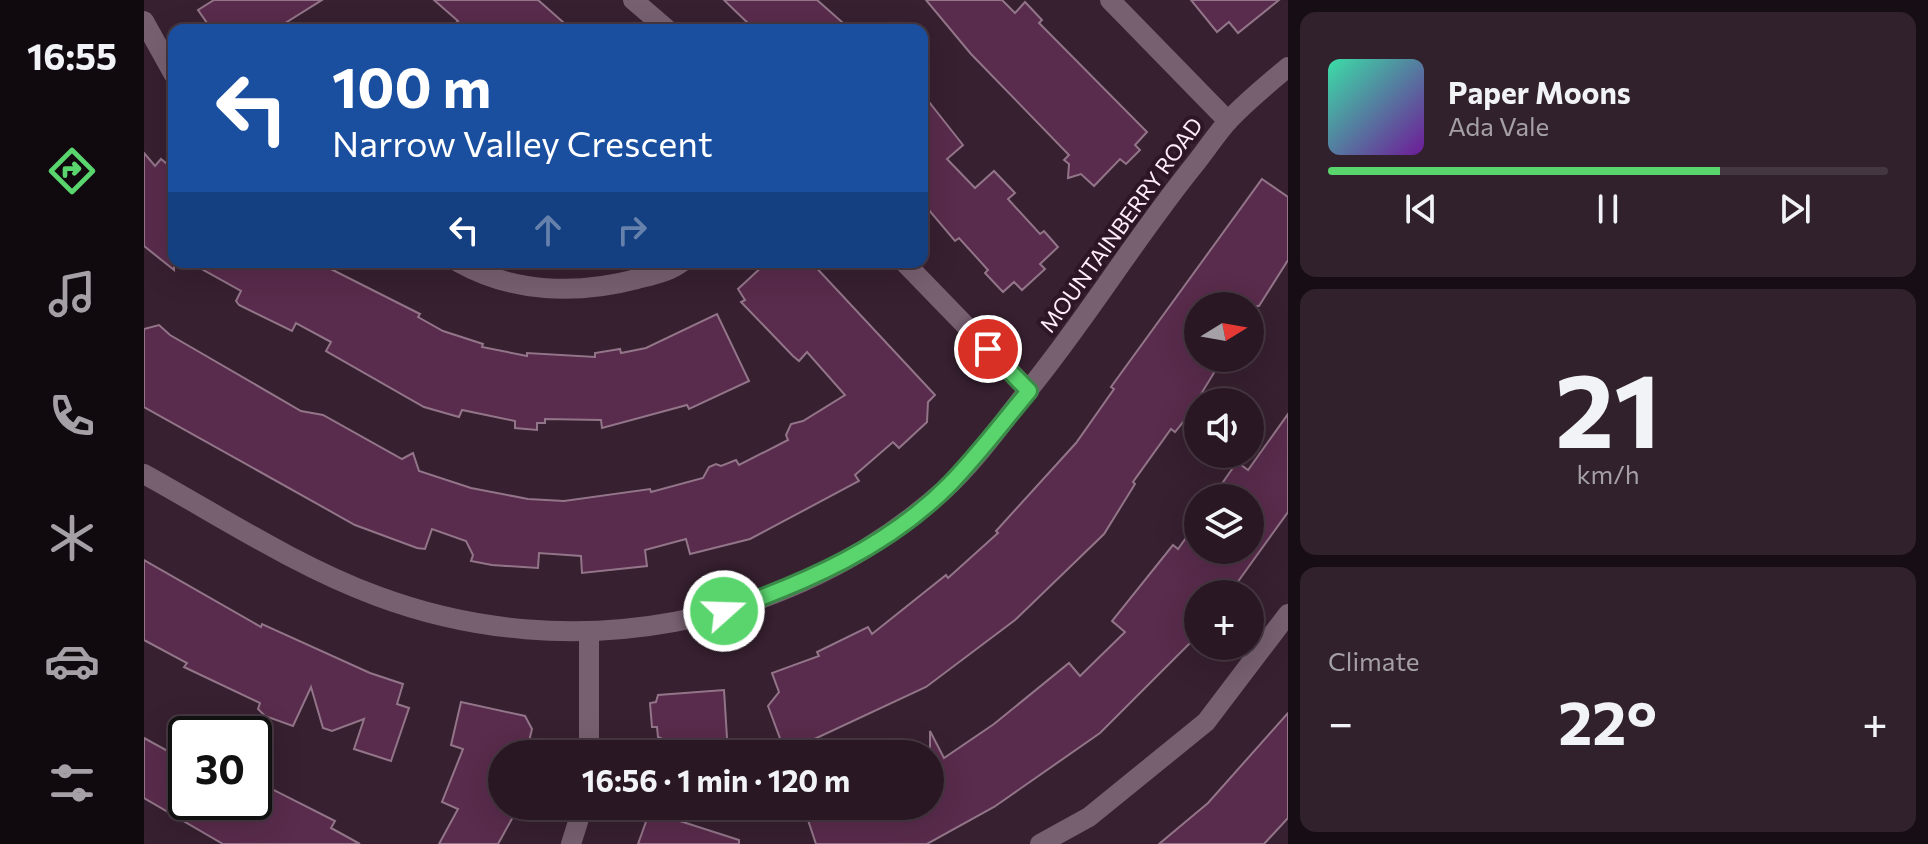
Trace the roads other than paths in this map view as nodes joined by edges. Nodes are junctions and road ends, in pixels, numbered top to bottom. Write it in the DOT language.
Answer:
graph roads {
  1 [pos="633,0"];
  2 [pos="1110,0"];
  3 [pos="144,21"];
  4 [pos="661,24"];
  5 [pos="168,64"];
  6 [pos="1288,67"];
  7 [pos="1228,121"];
  8 [pos="469,268"];
  9 [pos="674,268"];
  10 [pos="910,268"];
  11 [pos="1029,391"];
  12 [pos="144,474"];
  13 [pos="1288,614"];
  14 [pos="589,633"];
  15 [pos="589,740"];
  16 [pos="579,820"];
  17 [pos="571,844"];
  18 [pos="1040,844"];
  1 -- 4 [label="street"];
  2 -- 7 [label="street"];
  3 -- 5 [label="street"];
  6 -- 7 [label="street, MOUNTAINBERRY ROAD"];
  7 -- 11 [label="street, MOUNTAINBERRY ROAD"];
  8 -- 9 [label="street"];
  10 -- 11 [label="street"];
  11 -- 14 [label="street, MOUNTAINBERRY ROAD"];
  12 -- 14 [label="street, MOUNTAINBERRY ROAD"];
  13 -- 18 [label="street"];
  14 -- 15 [label="street"];
  16 -- 17 [label="street"];
}
